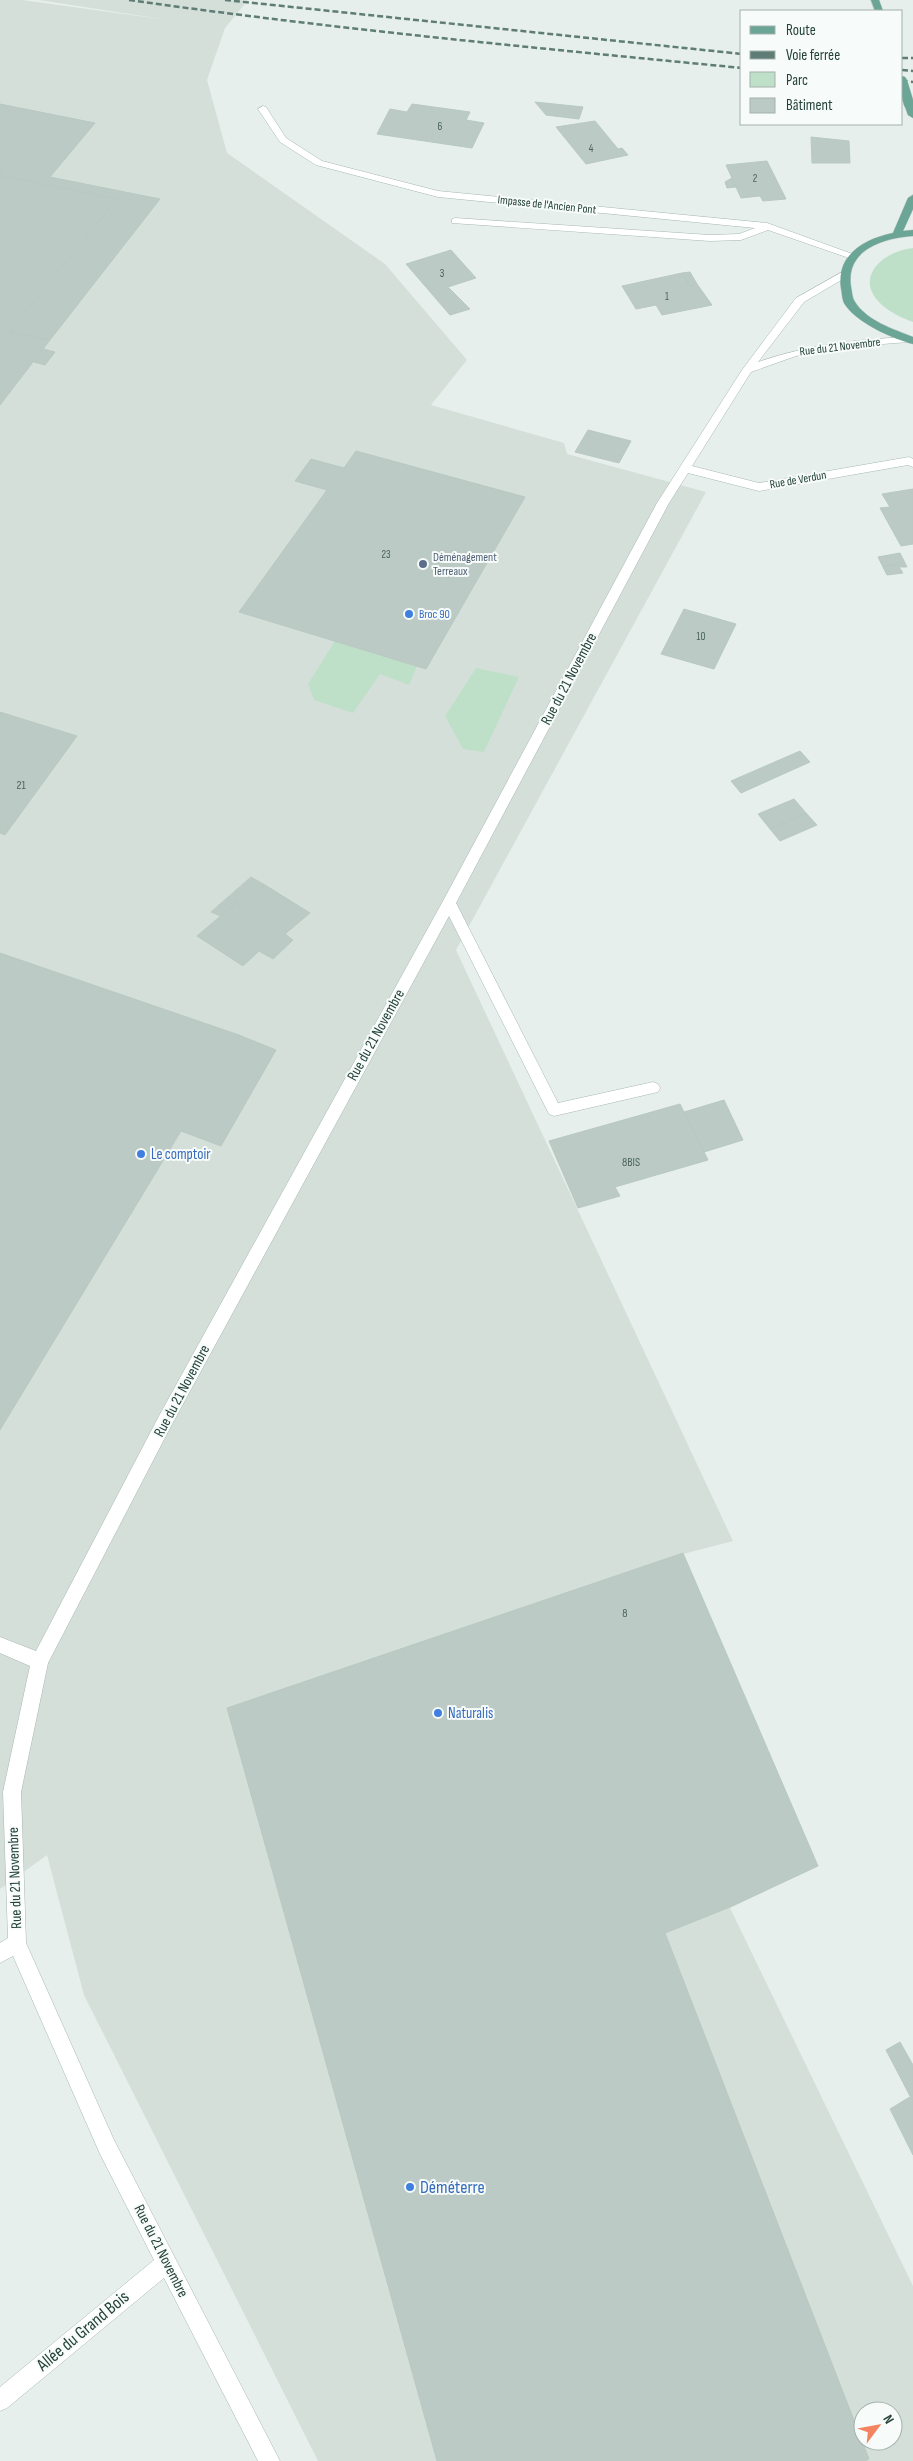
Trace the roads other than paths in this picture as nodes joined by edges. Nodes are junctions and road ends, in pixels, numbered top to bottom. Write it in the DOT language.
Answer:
graph roads {
  1 [pos="903,84"];
  2 [pos="263,109"];
  3 [pos="913,115"];
  4 [pos="913,198"];
  5 [pos="455,221"];
  6 [pos="767,226"];
  7 [pos="913,233"];
  8 [pos="897,234"];
  9 [pos="854,256"];
  10 [pos="844,274"];
  11 [pos="909,341"];
  12 [pos="747,370"];
  13 [pos="913,463"];
  14 [pos="684,468"];
  15 [pos="449,903"];
  16 [pos="653,1088"];
  17 [pos="0,1645"];
  18 [pos="40,1661"];
  19 [pos="18,1943"];
  20 [pos="0,1954"];
  21 [pos="167,2262"];
  22 [pos="0,2401"];
  23 [pos="269,2461"];
  1 -- 3 [label="main road, bridge"];
  2 -- 6 [label="street, Impasse de l'Ancien Pont"];
  4 -- 8 [label="main road"];
  5 -- 6 [label="street"];
  6 -- 9 [label="street, Impasse de l'Ancien Pont"];
  7 -- 8 [label="main road"];
  8 -- 9 [label="main road"];
  9 -- 10 [label="main road"];
  10 -- 11 [label="main road"];
  10 -- 12 [label="street, Rue du 21 Novembre"];
  11 -- 12 [label="street, Rue du 21 Novembre"];
  12 -- 14 [label="street, Rue du 21 Novembre"];
  13 -- 14 [label="street, Rue de Verdun"];
  14 -- 15 [label="street, Rue du 21 Novembre"];
  15 -- 16 [label="street"];
  15 -- 18 [label="street, Rue du 21 Novembre"];
  17 -- 18 [label="street"];
  18 -- 19 [label="street, Rue du 21 Novembre"];
  19 -- 20 [label="street"];
  19 -- 21 [label="street, Rue du 21 Novembre"];
  21 -- 22 [label="street, Allée du Grand Bois"];
  21 -- 23 [label="street, Rue du 21 Novembre"];
}
